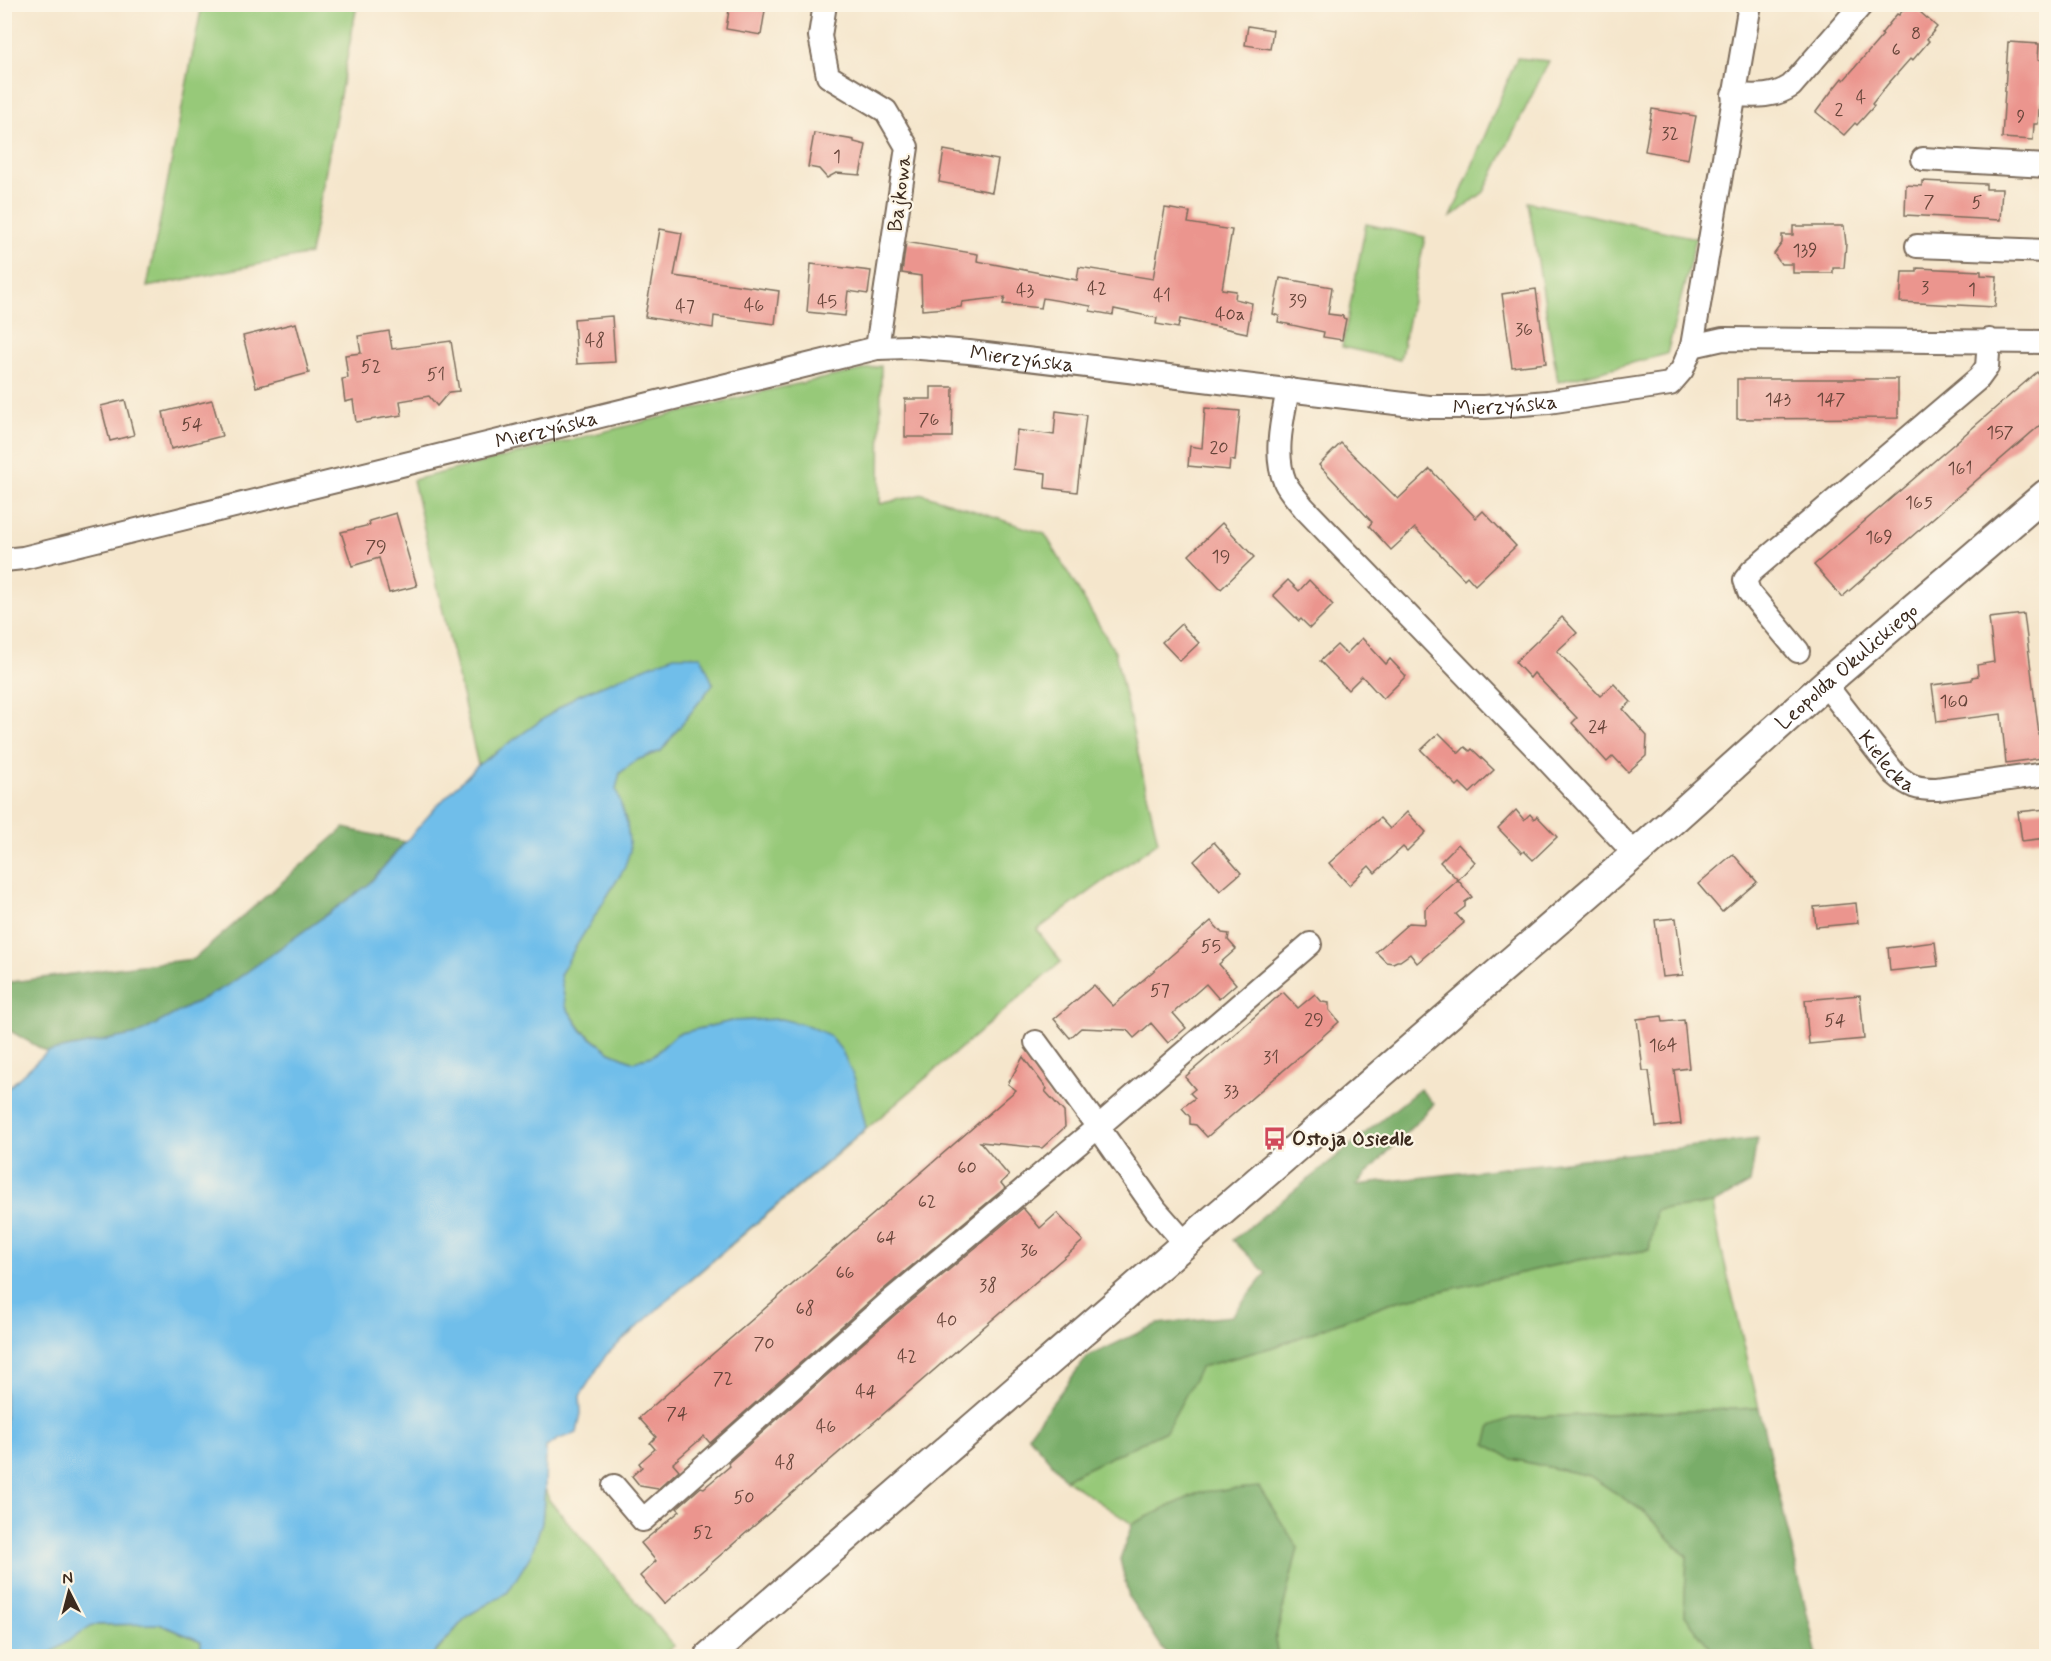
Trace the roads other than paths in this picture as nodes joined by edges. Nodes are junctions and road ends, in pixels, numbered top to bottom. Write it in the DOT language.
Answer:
graph roads {
  1 [pos="825,4"];
  2 [pos="1750,4"];
  3 [pos="1862,4"];
  4 [pos="1733,95"];
  5 [pos="1923,159"];
  6 [pos="2046,166"];
  7 [pos="1917,246"];
  8 [pos="2046,251"];
  9 [pos="1989,340"];
  10 [pos="2046,342"];
  11 [pos="1692,346"];
  12 [pos="877,348"];
  13 [pos="1288,389"];
  14 [pos="2046,494"];
  15 [pos="4,560"];
  16 [pos="1798,651"];
  17 [pos="1825,684"];
  18 [pos="2046,774"];
  19 [pos="1642,848"];
  20 [pos="1310,944"];
  21 [pos="1036,1042"];
  22 [pos="1098,1127"];
  23 [pos="1185,1243"];
  24 [pos="614,1486"];
  25 [pos="710,1656"];
  1 -- 12 [label="street, Bajkowa"];
  2 -- 4 [label="street, Mierzyńska"];
  3 -- 4 [label="street"];
  4 -- 11 [label="street, Mierzyńska"];
  5 -- 6 [label="street"];
  7 -- 8 [label="street"];
  9 -- 10 [label="street"];
  9 -- 11 [label="street"];
  9 -- 16 [label="street"];
  11 -- 13 [label="street, Mierzyńska"];
  12 -- 13 [label="street, Mierzyńska"];
  12 -- 15 [label="street, Mierzyńska"];
  13 -- 19 [label="street"];
  14 -- 17 [label="street, Leopolda Okulickiego"];
  17 -- 18 [label="street, Kielecka"];
  17 -- 19 [label="street, Leopolda Okulickiego"];
  19 -- 23 [label="street, Leopolda Okulickiego"];
  20 -- 22 [label="street"];
  21 -- 22 [label="street"];
  22 -- 23 [label="street"];
  22 -- 24 [label="street"];
  23 -- 25 [label="street, Leopolda Okulickiego"];
}
